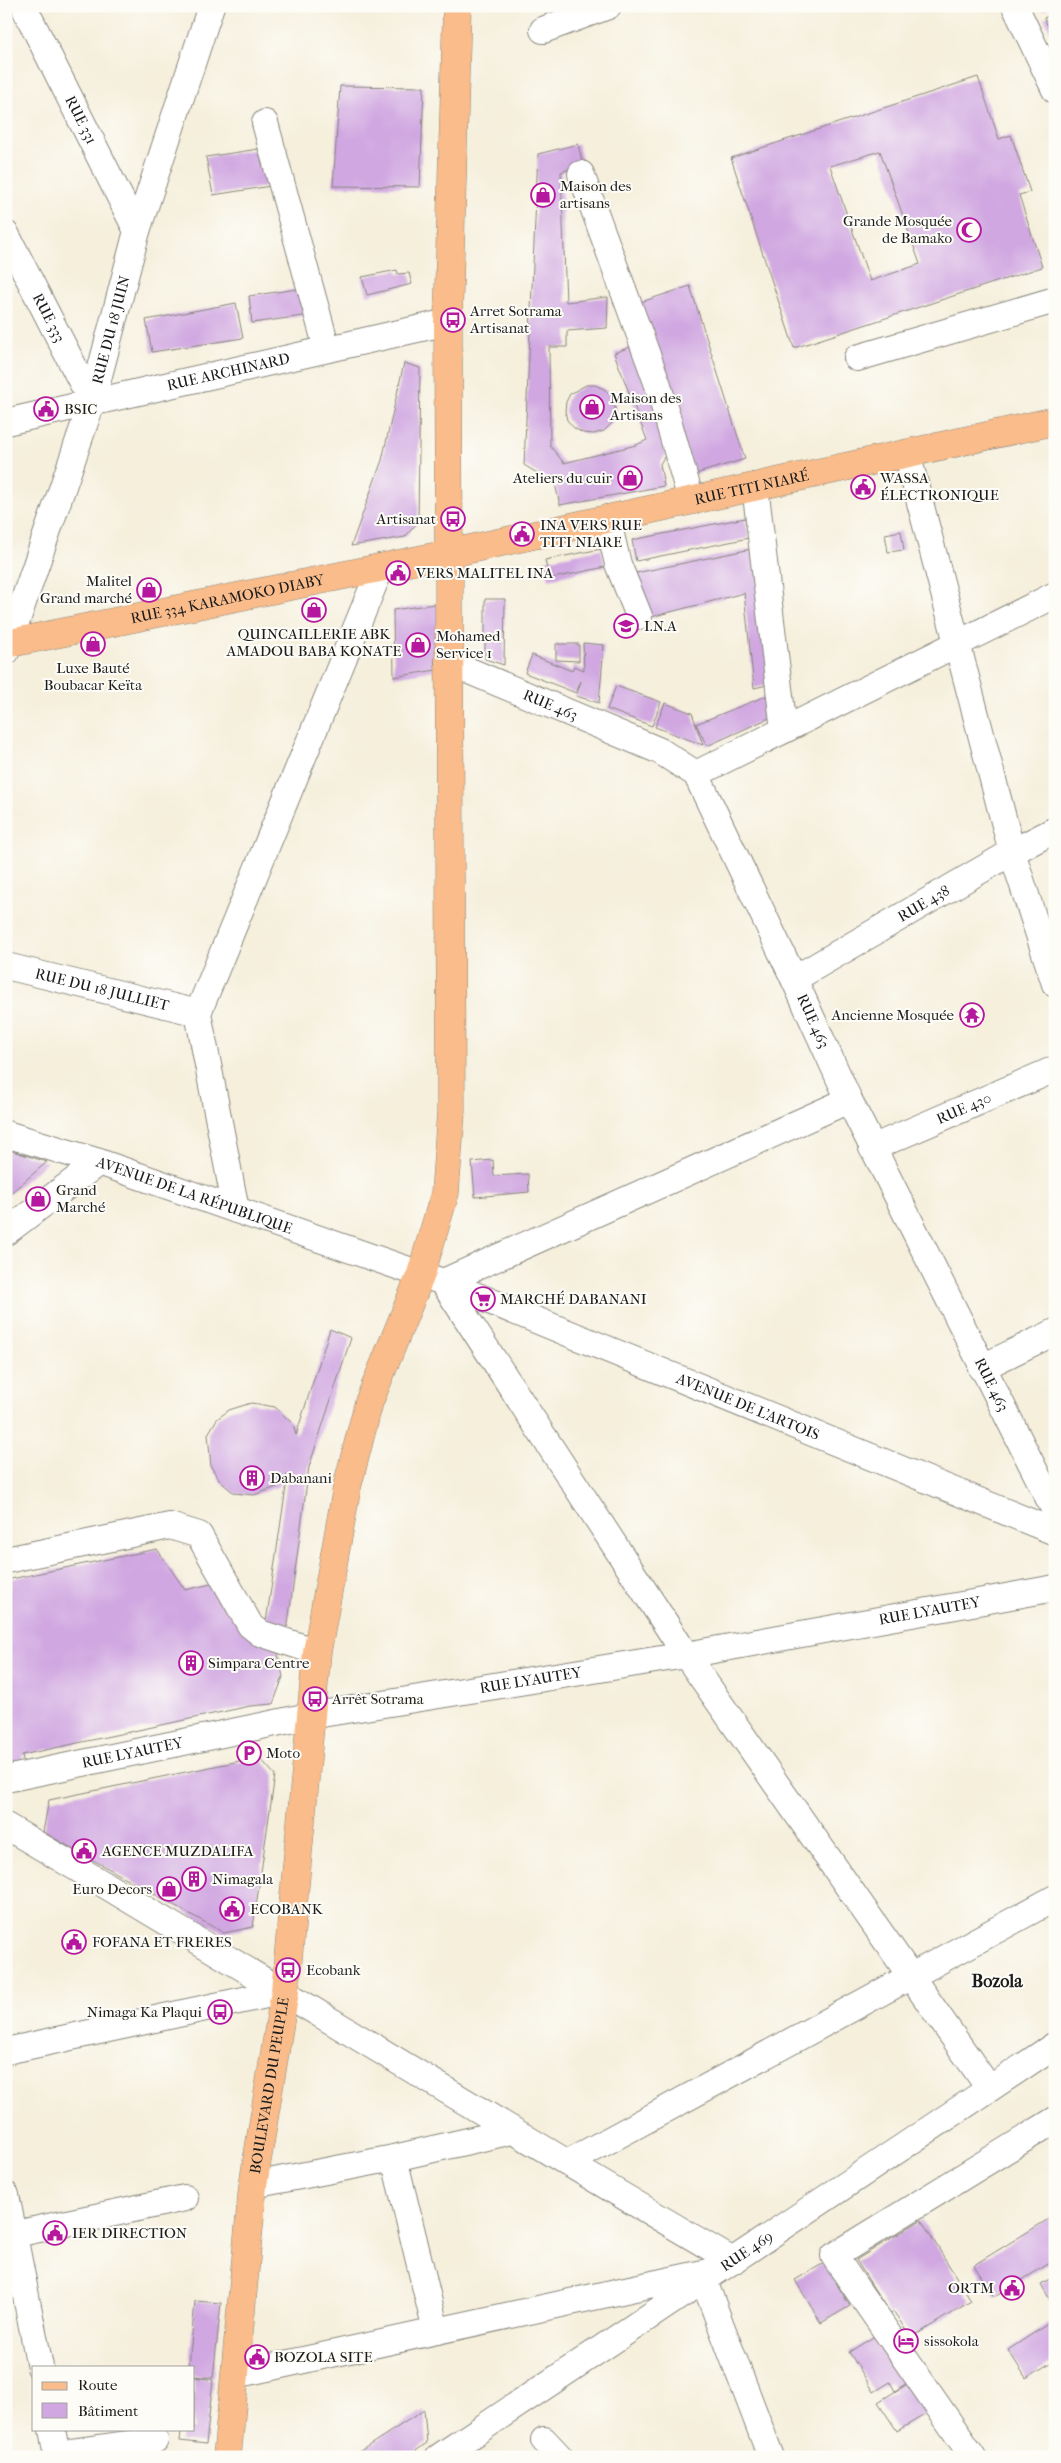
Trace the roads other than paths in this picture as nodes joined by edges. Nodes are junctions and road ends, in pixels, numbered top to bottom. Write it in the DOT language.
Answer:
graph roads {
  1 [pos="211,6"];
  2 [pos="608,6"];
  3 [pos="1015,6"];
  4 [pos="458,7"];
  5 [pos="22,12"];
  6 [pos="543,30"];
  7 [pos="1055,90"];
  8 [pos="264,123"];
  9 [pos="581,174"];
  10 [pos="136,231"];
  11 [pos="6,234"];
  12 [pos="1055,300"];
  13 [pos="448,322"];
  14 [pos="326,349"];
  15 [pos="857,358"];
  16 [pos="92,402"];
  17 [pos="1055,421"];
  18 [pos="6,422"];
  19 [pos="907,453"];
  20 [pos="755,486"];
  21 [pos="691,500"];
  22 [pos="607,518"];
  23 [pos="450,553"];
  24 [pos="381,567"];
  25 [pos="1055,595"];
  26 [pos="639,616"];
  27 [pos="958,644"];
  28 [pos="7,647"];
  29 [pos="448,662"];
  30 [pos="784,730"];
  31 [pos="696,774"];
  32 [pos="1055,830"];
  33 [pos="1012,852"];
  34 [pos="6,966"];
  35 [pos="794,979"];
  36 [pos="1055,984"];
  37 [pos="198,1013"];
  38 [pos="1055,1069"];
  39 [pos="849,1100"];
  40 [pos="6,1134"];
  41 [pos="872,1148"];
  42 [pos="99,1162"];
  43 [pos="236,1210"];
  44 [pos="6,1232"];
  45 [pos="432,1278"];
  46 [pos="1055,1332"];
  47 [pos="981,1368"];
  48 [pos="1055,1511"];
  49 [pos="1055,1532"];
  50 [pos="6,1560"];
  51 [pos="1055,1588"];
  52 [pos="317,1652"];
  53 [pos="686,1655"];
  54 [pos="309,1716"];
  55 [pos="6,1778"];
  56 [pos="6,1826"];
  57 [pos="1055,1898"];
  58 [pos="912,1976"];
  59 [pos="285,1991"];
  60 [pos="1055,2045"];
  61 [pos="6,2052"];
  62 [pos="989,2088"];
  63 [pos="1055,2120"];
  64 [pos="512,2131"];
  65 [pos="394,2158"];
  66 [pos="567,2163"];
  67 [pos="253,2185"];
  68 [pos="6,2195"];
  69 [pos="185,2198"];
  70 [pos="11,2236"];
  71 [pos="720,2270"];
  72 [pos="436,2331"];
  73 [pos="40,2366"];
  74 [pos="235,2375"];
  75 [pos="155,2442"];
  76 [pos="55,2447"];
  77 [pos="226,2457"];
  78 [pos="439,2457"];
  79 [pos="771,2457"];
  80 [pos="973,2457"];
  1 -- 10 [label="street, RUE DU 18 JUIN"];
  2 -- 6 [label="street"];
  3 -- 7 [label="street"];
  4 -- 13 [label="main road, BOULEVARD DU PEUPLE"];
  5 -- 10 [label="street, RUE 331"];
  8 -- 14 [label="street"];
  9 -- 21 [label="street"];
  10 -- 16 [label="street, RUE DU 18 JUIN"];
  11 -- 16 [label="street, RUE 333"];
  12 -- 15 [label="street"];
  13 -- 14 [label="street, RUE ARCHINARD"];
  13 -- 23 [label="main road, BOULEVARD DU PEUPLE"];
  14 -- 16 [label="street, RUE ARCHINARD"];
  16 -- 18 [label="street, RUE ARCHINARD"];
  16 -- 28 [label="street, RUE DU 18 JUIN"];
  17 -- 19 [label="main road, RUE TITI NIARÉ"];
  19 -- 20 [label="main road, RUE TITI NIARÉ"];
  19 -- 27 [label="street"];
  20 -- 21 [label="main road, RUE TITI NIARÉ"];
  20 -- 30 [label="street"];
  21 -- 22 [label="main road, RUE TITI NIARÉ"];
  22 -- 23 [label="main road, RUE TITI NIARÉ"];
  22 -- 26 [label="street"];
  23 -- 24 [label="main road, RUE 334 KARAMOKO DIABY"];
  23 -- 29 [label="main road, BOULEVARD DU PEUPLE"];
  24 -- 28 [label="main road, RUE 334 KARAMOKO DIABY"];
  24 -- 37 [label="street"];
  25 -- 27 [label="street"];
  27 -- 30 [label="street"];
  27 -- 33 [label="street"];
  29 -- 31 [label="street, RUE 463"];
  29 -- 45 [label="main road, BOULEVARD DU PEUPLE"];
  30 -- 31 [label="street"];
  31 -- 35 [label="street, RUE 463"];
  32 -- 33 [label="street, RUE 438"];
  33 -- 35 [label="street, RUE 438"];
  33 -- 36 [label="street"];
  34 -- 37 [label="street, RUE DU 18 JULLIET"];
  35 -- 39 [label="street, RUE 463"];
  37 -- 43 [label="street"];
  38 -- 41 [label="street, RUE 430"];
  39 -- 41 [label="street, RUE 463"];
  39 -- 45 [label="street"];
  40 -- 42 [label="street, AVENUE DE LA RÉPUBLIQUE"];
  41 -- 47 [label="street, RUE 463"];
  42 -- 43 [label="street, AVENUE DE LA RÉPUBLIQUE"];
  42 -- 44 [label="street"];
  43 -- 45 [label="street, AVENUE DE LA RÉPUBLIQUE"];
  45 -- 49 [label="street, AVENUE DE L'ARTOIS"];
  45 -- 52 [label="main road, BOULEVARD DU PEUPLE"];
  45 -- 53 [label="street"];
  46 -- 47 [label="street"];
  47 -- 48 [label="street, RUE 463"];
  50 -- 52 [label="street"];
  51 -- 53 [label="street, RUE LYAUTEY"];
  52 -- 54 [label="main road, BOULEVARD DU PEUPLE"];
  53 -- 54 [label="street, RUE LYAUTEY"];
  53 -- 58 [label="street"];
  54 -- 55 [label="street, RUE LYAUTEY"];
  54 -- 59 [label="main road, BOULEVARD DU PEUPLE"];
  56 -- 59 [label="street"];
  57 -- 58 [label="street"];
  58 -- 62 [label="street"];
  58 -- 66 [label="street"];
  59 -- 61 [label="street"];
  59 -- 64 [label="street"];
  59 -- 67 [label="main road, BOULEVARD DU PEUPLE"];
  60 -- 62 [label="street, RUE 469"];
  62 -- 71 [label="street, RUE 469"];
  63 -- 80 [label="street"];
  64 -- 65 [label="street"];
  64 -- 66 [label="street"];
  65 -- 67 [label="street"];
  65 -- 72 [label="street"];
  66 -- 71 [label="street"];
  67 -- 74 [label="main road, BOULEVARD DU PEUPLE"];
  68 -- 70 [label="street"];
  69 -- 70 [label="street"];
  70 -- 73 [label="street"];
  71 -- 72 [label="street"];
  71 -- 78 [label="street, RUE 469"];
  71 -- 79 [label="street"];
  72 -- 74 [label="street"];
  74 -- 77 [label="main road, BOULEVARD DU PEUPLE"];
  75 -- 76 [label="street"];
}
